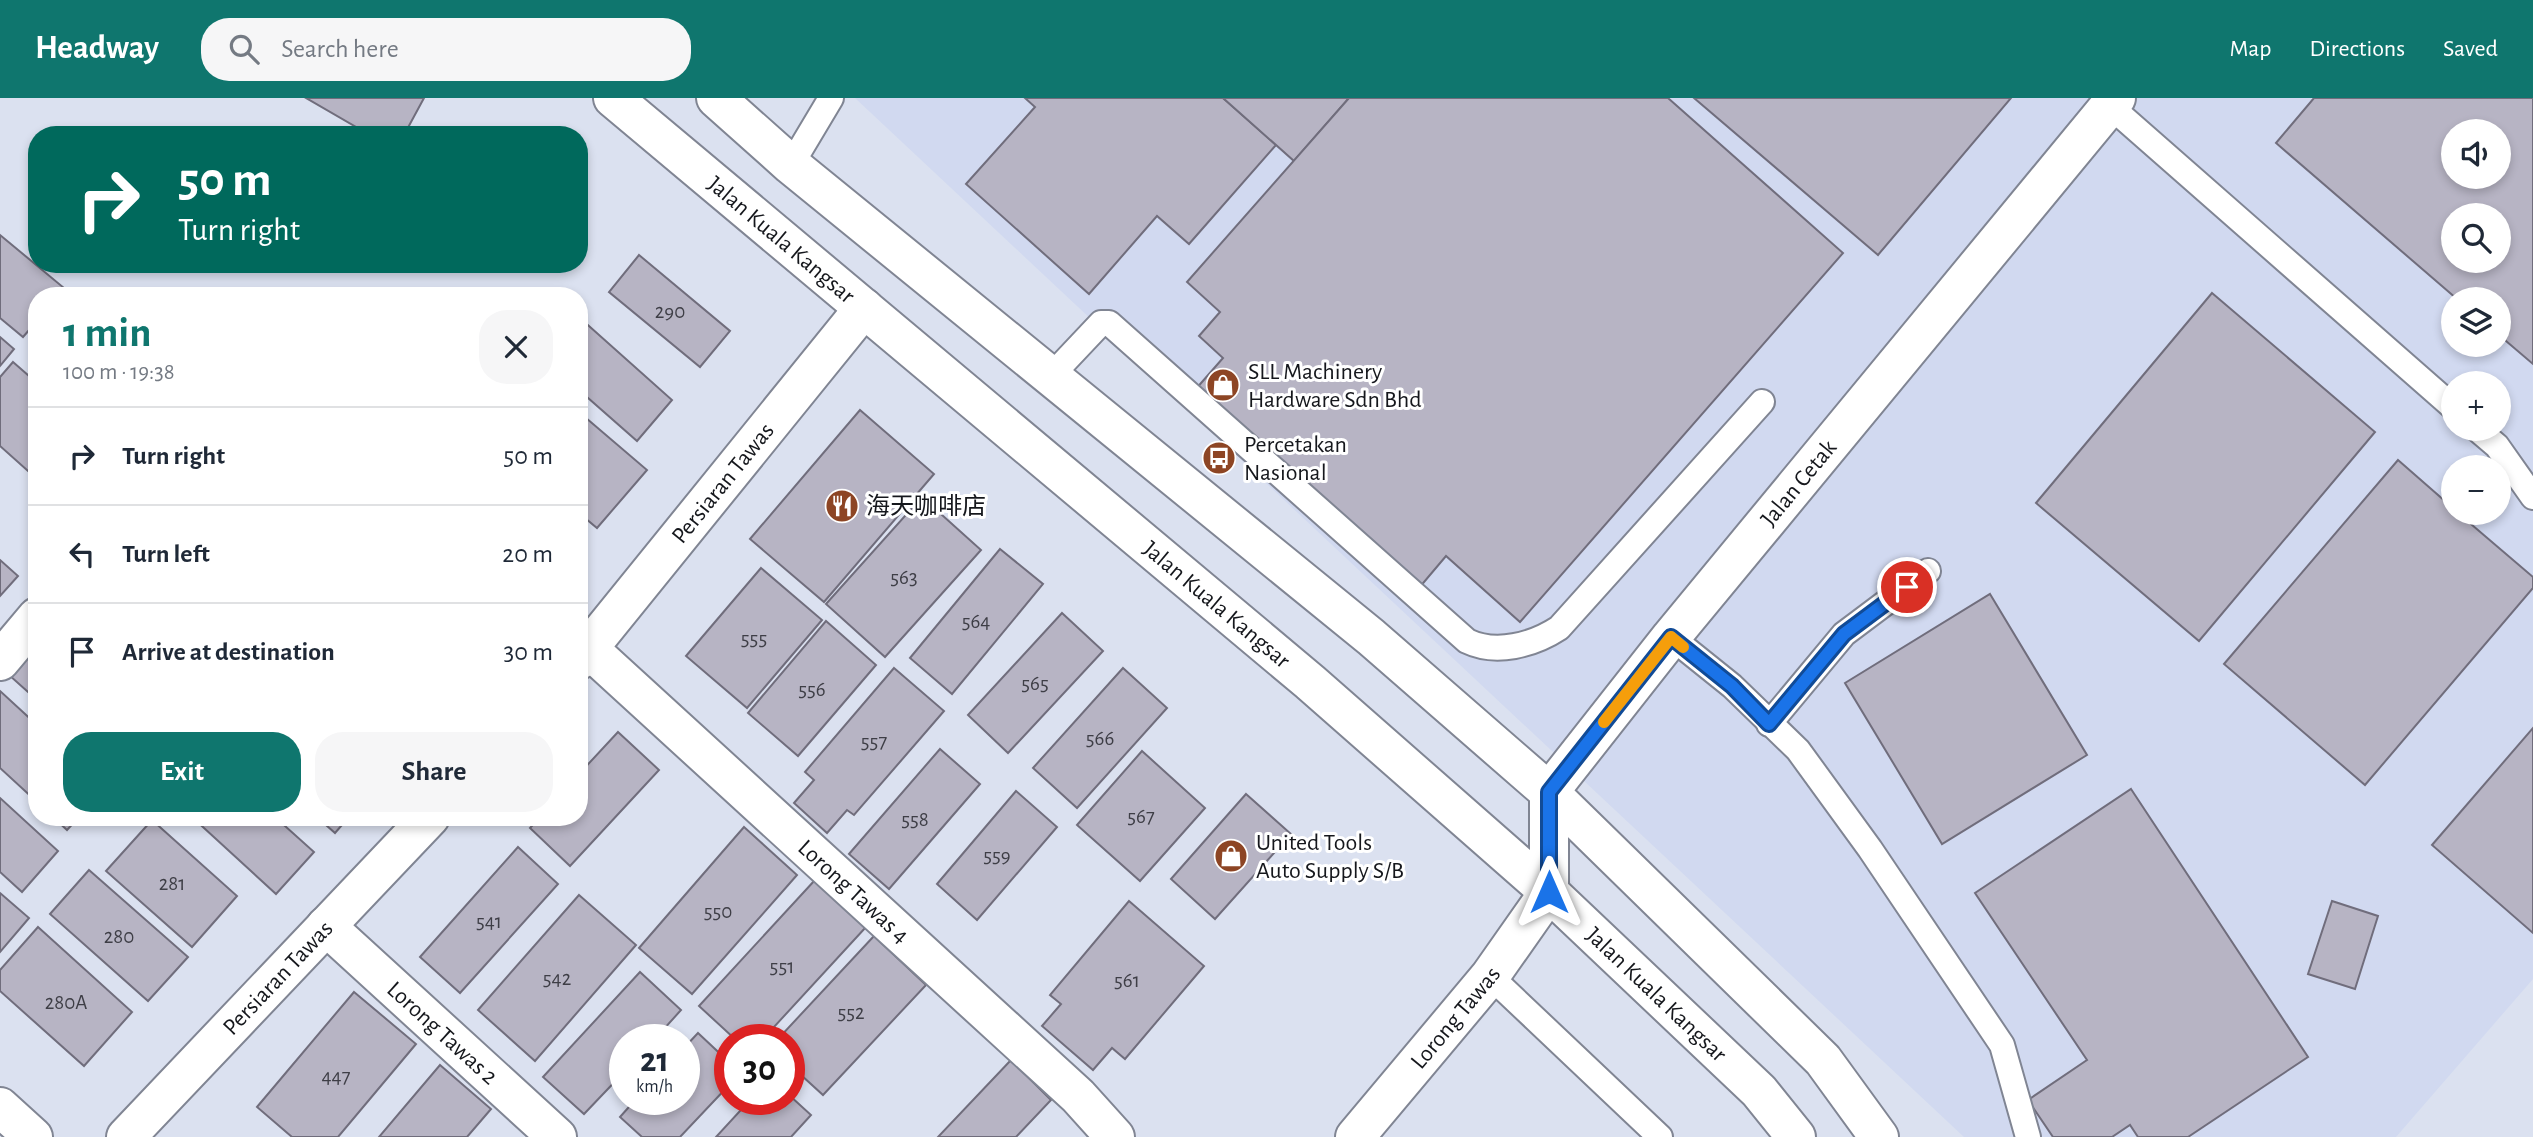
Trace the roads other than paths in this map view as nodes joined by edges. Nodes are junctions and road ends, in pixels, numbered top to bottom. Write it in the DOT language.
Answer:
graph roads {
  1 [pos="613,98"];
  2 [pos="716,98"];
  3 [pos="831,98"];
  4 [pos="2113,102"];
  5 [pos="792,165"];
  6 [pos="864,308"];
  7 [pos="1049,377"];
  8 [pos="2441,396"];
  9 [pos="1762,402"];
  10 [pos="2491,441"];
  11 [pos="2533,497"];
  12 [pos="1928,571"];
  13 [pos="28,628"];
  14 [pos="1671,637"];
  15 [pos="588,650"];
  16 [pos="588,659"];
  17 [pos="0,661"];
  18 [pos="1769,724"];
  19 [pos="1549,792"];
  20 [pos="421,826"];
  21 [pos="1549,892"];
  22 [pos="326,926"];
  23 [pos="1490,976"];
  24 [pos="0,1107"];
  25 [pos="1787,1133"];
  26 [pos="33,1137"];
  27 [pos="126,1137"];
  28 [pos="557,1137"];
  29 [pos="1115,1137"];
  30 [pos="1355,1137"];
  31 [pos="1660,1137"];
  32 [pos="1879,1137"];
  33 [pos="2028,1137"];
  1 -- 6 [label="main road, Jalan Kuala Kangsar"];
  2 -- 5 [label="main road"];
  3 -- 5 [label="lane"];
  4 -- 8 [label="lane"];
  4 -- 14 [label="main road, Jalan Cetak"];
  5 -- 7 [label="main road"];
  6 -- 15 [label="main road, Persiaran Tawas"];
  6 -- 21 [label="main road, Jalan Kuala Kangsar"];
  7 -- 9 [label="lane"];
  7 -- 19 [label="main road"];
  10 -- 11 [label="lane"];
  12 -- 18 [label="lane"];
  13 -- 17 [label="main road"];
  14 -- 18 [label="lane"];
  14 -- 19 [label="main road, Jalan Cetak"];
  16 -- 29 [label="main road, Lorong Tawas 4"];
  18 -- 33 [label="lane"];
  19 -- 21 [label="main road"];
  19 -- 32 [label="main road"];
  20 -- 22 [label="main road, Persiaran Tawas"];
  21 -- 23 [label="main road, Lorong Tawas"];
  21 -- 25 [label="main road, Jalan Kuala Kangsar"];
  22 -- 27 [label="main road, Persiaran Tawas"];
  22 -- 28 [label="main road, Lorong Tawas 2"];
  23 -- 30 [label="main road, Lorong Tawas"];
  23 -- 31 [label="lane"];
  24 -- 26 [label="main road"];
}
